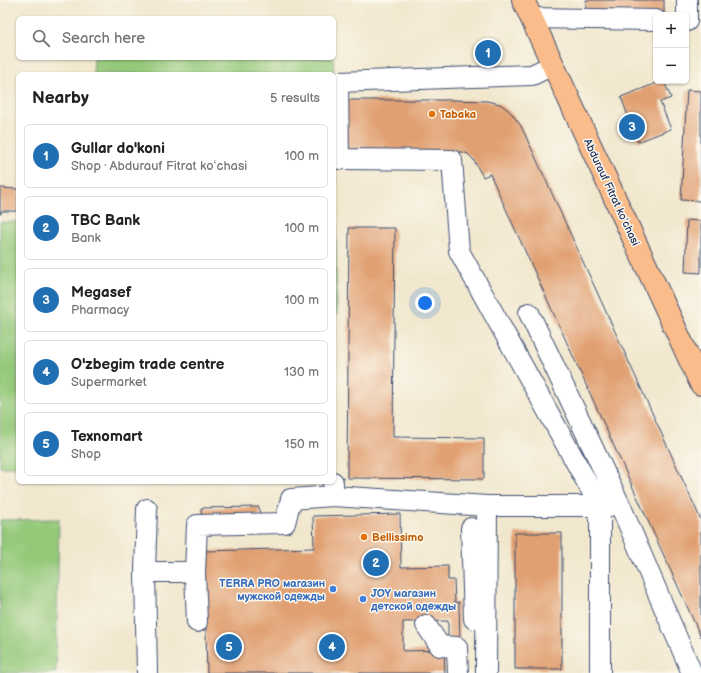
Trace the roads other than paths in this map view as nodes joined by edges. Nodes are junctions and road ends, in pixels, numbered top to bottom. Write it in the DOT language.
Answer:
graph roads {
  1 [pos="687,0"];
  2 [pos="527,9"];
  3 [pos="687,12"];
  4 [pos="653,20"];
  5 [pos="553,65"];
  6 [pos="528,313"];
  7 [pos="701,384"];
  8 [pos="333,489"];
  9 [pos="487,506"];
  10 [pos="600,506"];
  11 [pos="621,507"];
  12 [pos="147,509"];
  13 [pos="470,528"];
  14 [pos="144,572"];
  15 [pos="195,572"];
  16 [pos="197,622"];
  17 [pos="426,625"];
  18 [pos="147,673"];
  19 [pos="458,673"];
  20 [pos="476,673"];
  21 [pos="486,673"];
  22 [pos="600,673"];
  23 [pos="692,673"];
  1 -- 3 [label="lane"];
  2 -- 4 [label="lane"];
  2 -- 5 [label="main road, Abdurauf Fitrat koʻchasi"];
  5 -- 7 [label="main road, Abdurauf Fitrat koʻchasi"];
  5 -- 10 [label="lane"];
  6 -- 11 [label="lane"];
  8 -- 9 [label="lane"];
  8 -- 15 [label="lane"];
  9 -- 10 [label="lane"];
  9 -- 21 [label="lane"];
  10 -- 11 [label="lane"];
  10 -- 22 [label="lane"];
  11 -- 23 [label="lane"];
  12 -- 14 [label="lane"];
  13 -- 20 [label="lane"];
  14 -- 15 [label="lane"];
  14 -- 18 [label="lane"];
  15 -- 16 [label="lane"];
  17 -- 19 [label="lane"];
}
